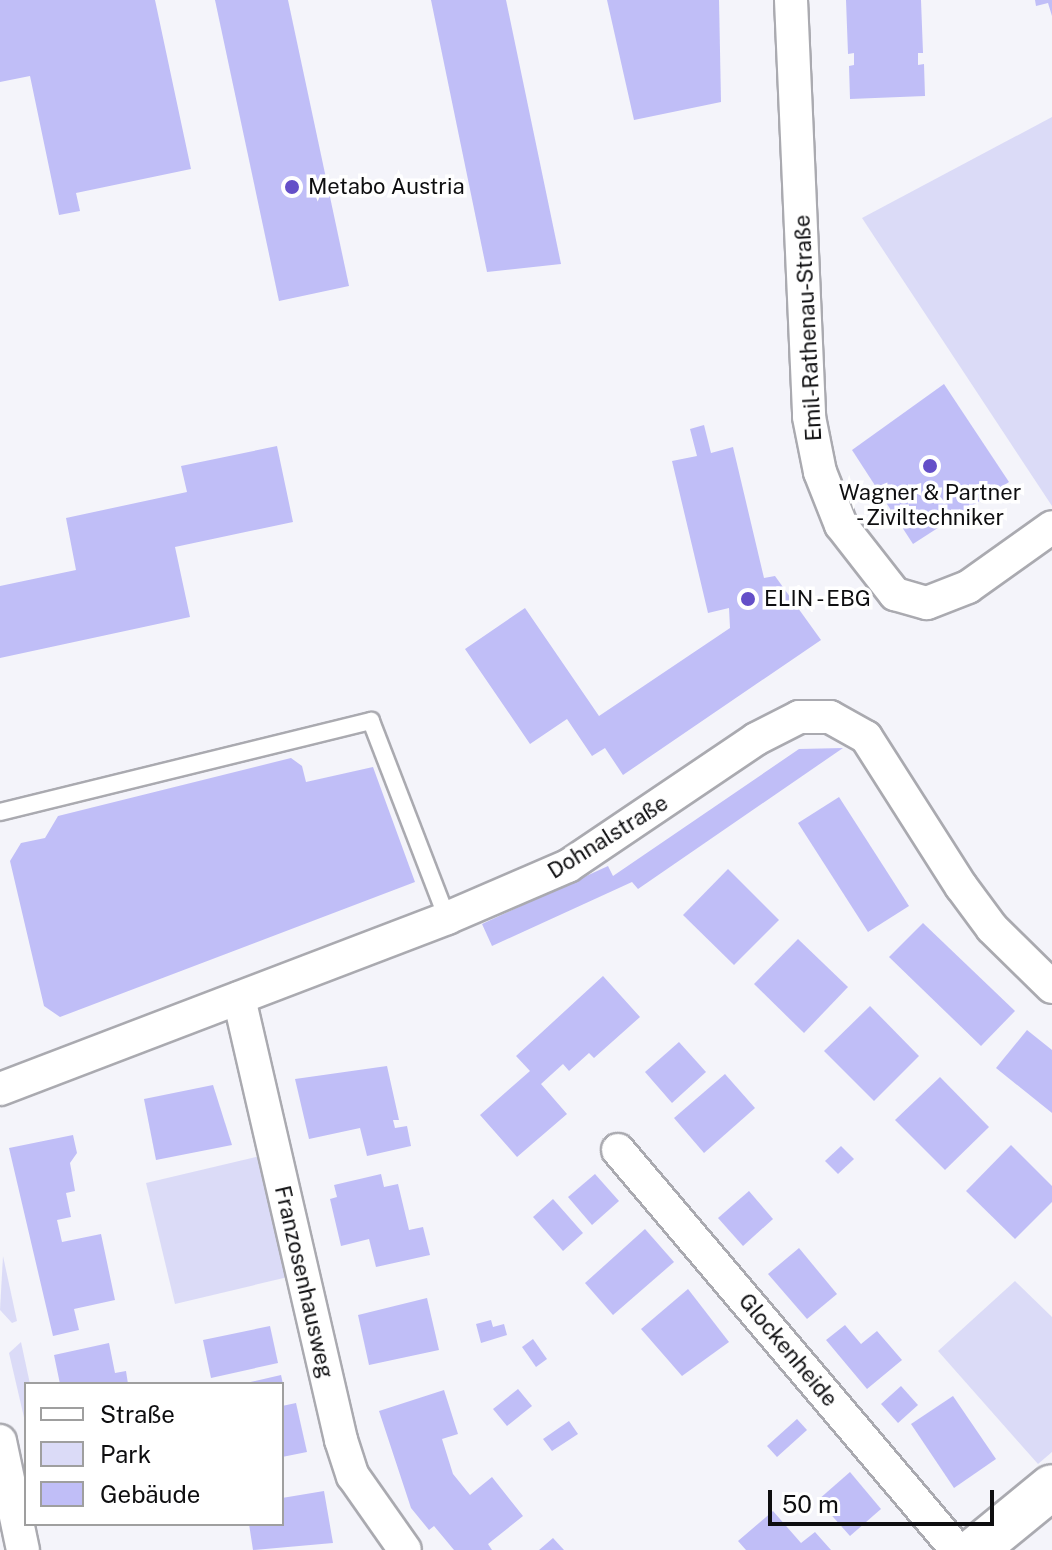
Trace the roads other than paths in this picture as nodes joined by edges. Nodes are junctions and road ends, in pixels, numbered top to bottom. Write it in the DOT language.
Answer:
graph roads {
  1 [pos="791,0"];
  2 [pos="1052,527"];
  3 [pos="0,812"];
  4 [pos="447,918"];
  5 [pos="1052,987"];
  6 [pos="239,998"];
  7 [pos="0,1089"];
  8 [pos="618,1150"];
  9 [pos="0,1441"];
  10 [pos="1052,1487"];
  11 [pos="23,1550"];
  12 [pos="405,1550"];
  13 [pos="957,1550"];
  14 [pos="975,1550"];
  1 -- 2 [label="street, Emil-Rathenau-Straße"];
  3 -- 4 [label="lane"];
  4 -- 5 [label="street, Dohnalstraße"];
  4 -- 6 [label="street, Dohnalstraße"];
  6 -- 7 [label="street, Dohnalstraße"];
  6 -- 12 [label="street, Franzosenhausweg"];
  8 -- 13 [label="street, Glockenheide"];
  9 -- 11 [label="street"];
  10 -- 14 [label="street"];
}
